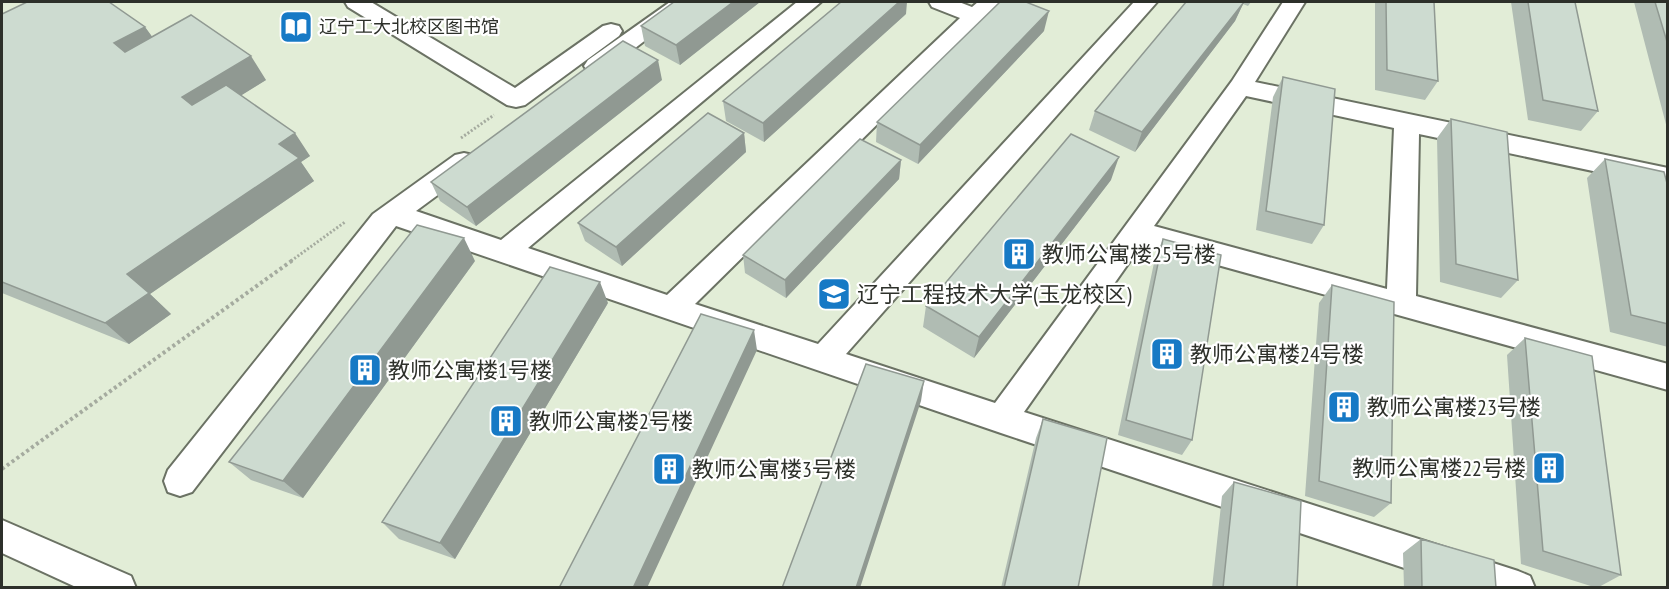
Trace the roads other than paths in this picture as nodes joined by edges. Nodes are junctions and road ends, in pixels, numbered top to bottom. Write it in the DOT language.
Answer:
graph roads {
  1 [pos="356,2"];
  2 [pos="653,2"];
  3 [pos="684,2"];
  4 [pos="810,2"];
  5 [pos="940,2"];
  6 [pos="1146,2"];
  7 [pos="1294,2"];
  8 [pos="982,9"];
  9 [pos="1240,87"];
  10 [pos="516,112"];
  11 [pos="1407,123"];
  12 [pos="487,146"];
  13 [pos="1668,178"];
  14 [pos="393,214"];
  15 [pos="1136,232"];
  16 [pos="504,252"];
  17 [pos="1401,304"];
  18 [pos="672,308"];
  19 [pos="823,359"];
  20 [pos="1668,377"];
  21 [pos="1001,418"];
  22 [pos="180,481"];
  23 [pos="2,536"];
  24 [pos="119,588"];
  25 [pos="1518,588"];
  1 -- 10 [label="street"];
  2 -- 10 [label="street"];
  3 -- 10 [label="street"];
  4 -- 16 [label="street"];
  5 -- 8 [label="street"];
  6 -- 19 [label="street"];
  7 -- 9 [label="street"];
  8 -- 18 [label="street"];
  9 -- 11 [label="street"];
  9 -- 15 [label="street"];
  11 -- 13 [label="street"];
  11 -- 17 [label="street"];
  12 -- 14 [label="street"];
  14 -- 16 [label="street"];
  14 -- 22 [label="street"];
  15 -- 17 [label="street"];
  15 -- 21 [label="street"];
  16 -- 18 [label="street"];
  17 -- 20 [label="street"];
  18 -- 19 [label="street"];
  19 -- 21 [label="street"];
  21 -- 25 [label="street"];
  23 -- 24 [label="street"];
}
